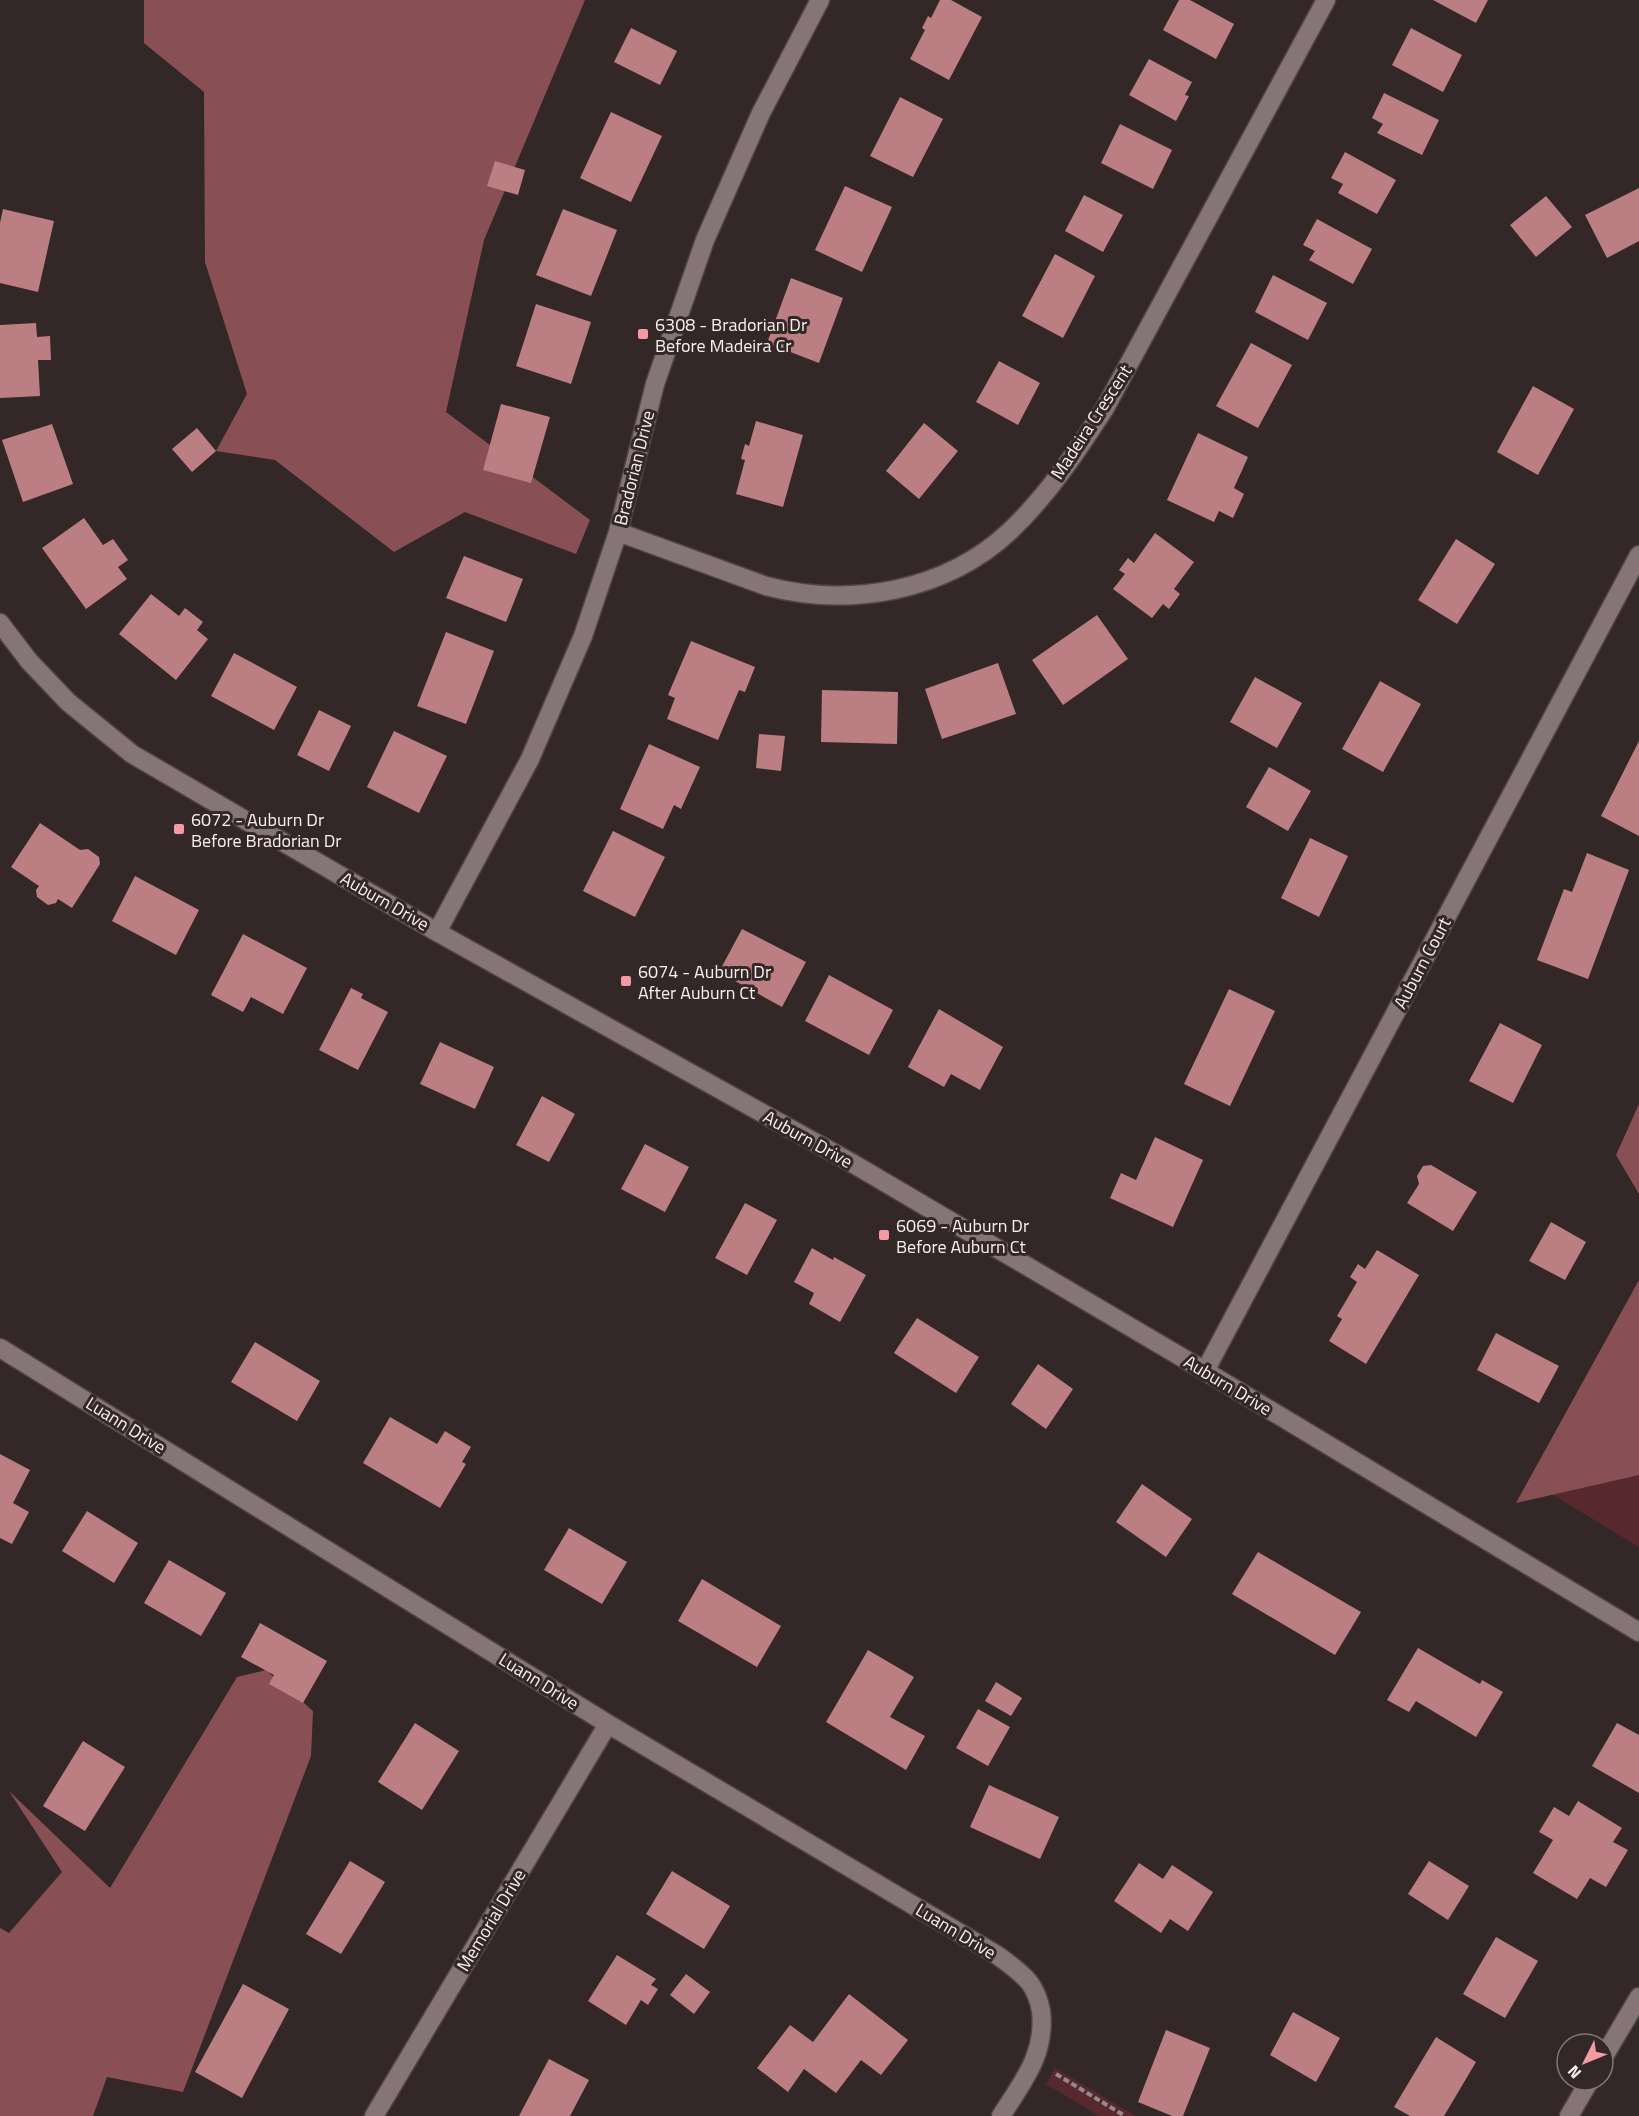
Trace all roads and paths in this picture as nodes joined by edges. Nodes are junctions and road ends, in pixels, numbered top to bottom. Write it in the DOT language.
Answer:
graph roads {
  1 [pos="820,0"];
  2 [pos="1326,0"];
  3 [pos="618,532"];
  4 [pos="1639,555"];
  5 [pos="0,623"];
  6 [pos="437,932"];
  7 [pos="0,1348"];
  8 [pos="1205,1371"];
  9 [pos="1639,1632"];
  10 [pos="608,1724"];
  11 [pos="1639,1997"];
  12 [pos="1615,2038"];
  13 [pos="1035,2061"];
  14 [pos="1583,2092"];
  15 [pos="374,2116"];
  16 [pos="1001,2116"];
  17 [pos="1125,2116"];
  18 [pos="1569,2116"];
  1 -- 3 [label="street, Bradorian Drive"];
  2 -- 3 [label="street, Madeira Crescent"];
  3 -- 6 [label="street, Bradorian Drive"];
  4 -- 8 [label="street, Auburn Court"];
  5 -- 6 [label="street, Auburn Drive"];
  6 -- 8 [label="street, Auburn Drive"];
  7 -- 10 [label="street, Luann Drive"];
  8 -- 9 [label="street, Auburn Drive"];
  10 -- 13 [label="street, Luann Drive"];
  10 -- 15 [label="street, Memorial Drive"];
  11 -- 12 [label="street"];
  13 -- 16 [label="street"];
  13 -- 17 [label="path"];
  14 -- 18 [label="street"];
}
